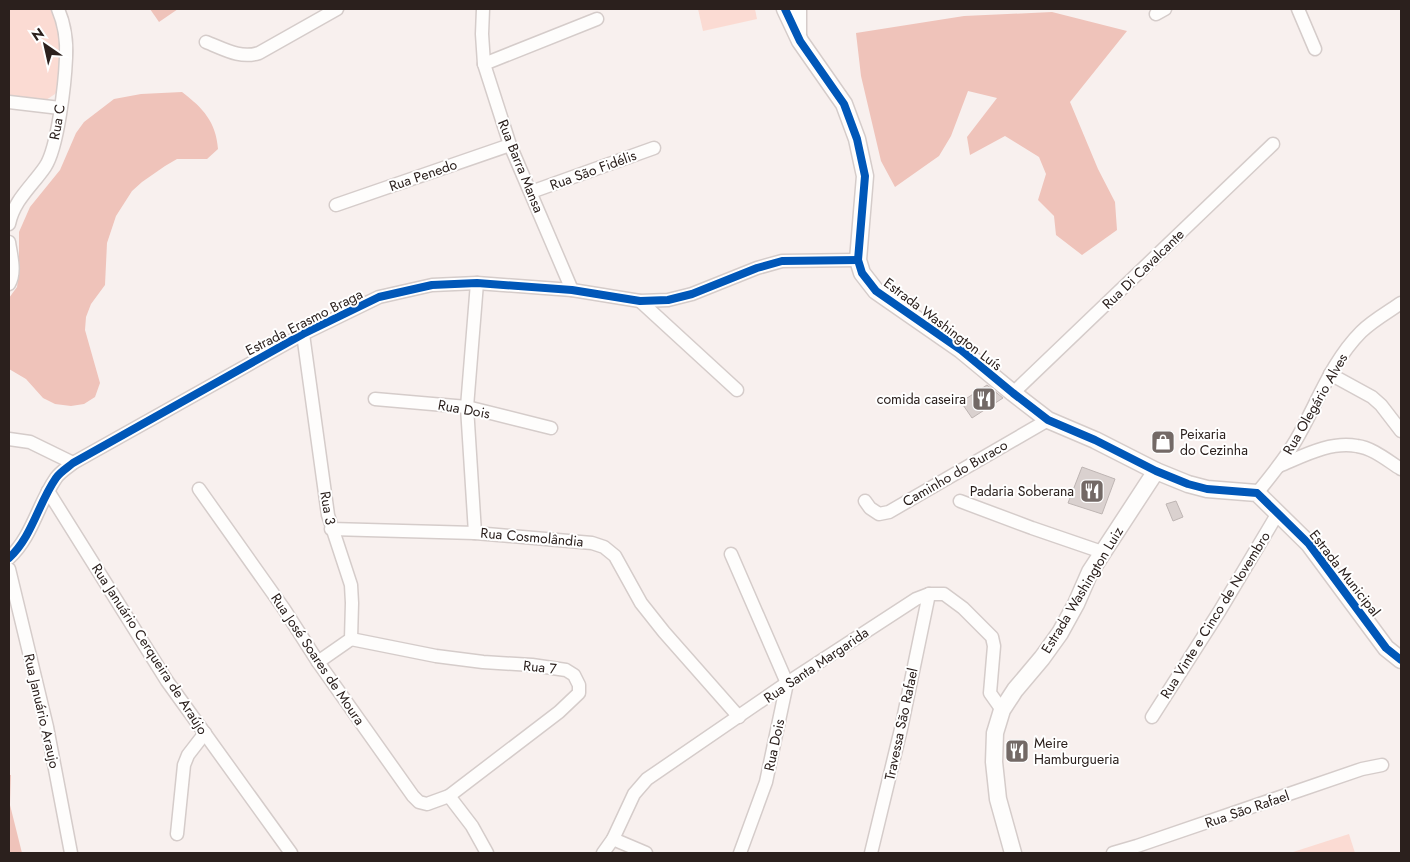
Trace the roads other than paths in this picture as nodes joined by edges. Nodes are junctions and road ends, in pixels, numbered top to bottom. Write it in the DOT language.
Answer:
graph roads {
  1 [pos="58,9"];
  2 [pos="337,9"];
  3 [pos="483,9"];
  4 [pos="785,9"];
  5 [pos="800,9"];
  6 [pos="1298,9"];
  7 [pos="597,20"];
  8 [pos="800,41"];
  9 [pos="206,42"];
  10 [pos="1315,49"];
  11 [pos="484,64"];
  12 [pos="9,102"];
  13 [pos="60,108"];
  14 [pos="1273,144"];
  15 [pos="510,145"];
  16 [pos="654,148"];
  17 [pos="531,192"];
  18 [pos="336,205"];
  19 [pos="9,224"];
  20 [pos="9,242"];
  21 [pos="858,260"];
  22 [pos="477,283"];
  23 [pos="9,284"];
  24 [pos="572,290"];
  25 [pos="640,301"];
  26 [pos="1401,303"];
  27 [pos="303,334"];
  28 [pos="1330,374"];
  29 [pos="737,390"];
  30 [pos="1013,394"];
  31 [pos="376,399"];
  32 [pos="467,406"];
  33 [pos="1048,420"];
  34 [pos="551,428"];
  35 [pos="1401,431"];
  36 [pos="9,440"];
  37 [pos="73,463"];
  38 [pos="1279,466"];
  39 [pos="1401,470"];
  40 [pos="1156,471"];
  41 [pos="200,489"];
  42 [pos="48,491"];
  43 [pos="1257,492"];
  44 [pos="865,501"];
  45 [pos="960,501"];
  46 [pos="1278,513"];
  47 [pos="331,529"];
  48 [pos="475,532"];
  49 [pos="1102,552"];
  50 [pos="731,554"];
  51 [pos="9,558"];
  52 [pos="9,569"];
  53 [pos="929,594"];
  54 [pos="351,639"];
  55 [pos="1401,660"];
  56 [pos="318,662"];
  57 [pos="787,683"];
  58 [pos="1002,710"];
  59 [pos="739,717"];
  60 [pos="1152,717"];
  61 [pos="205,733"];
  62 [pos="1382,766"];
  63 [pos="449,796"];
  64 [pos="176,834"];
  65 [pos="613,840"];
  66 [pos="71,853"];
  67 [pos="291,853"];
  68 [pos="488,853"];
  69 [pos="603,853"];
  70 [pos="646,853"];
  71 [pos="740,853"];
  72 [pos="871,853"];
  73 [pos="1013,853"];
  74 [pos="1113,853"];
  1 -- 13 [label="street, Rua C"];
  2 -- 9 [label="street"];
  3 -- 11 [label="street, Rua Barra Mansa"];
  4 -- 8 [label="street"];
  5 -- 8 [label="street"];
  6 -- 10 [label="street"];
  7 -- 11 [label="street"];
  8 -- 21 [label="street"];
  11 -- 15 [label="street, Rua Barra Mansa"];
  12 -- 13 [label="street"];
  13 -- 19 [label="street, Rua C"];
  14 -- 30 [label="street, Rua Di Cavalcante"];
  15 -- 17 [label="street, Rua Barra Mansa"];
  15 -- 18 [label="street, Rua Penedo"];
  16 -- 17 [label="street, Rua São Fidélis"];
  17 -- 24 [label="street, Rua Barra Mansa"];
  20 -- 23 [label="street"];
  21 -- 25 [label="street, Estrada Erasmo Braga"];
  21 -- 30 [label="street, Estrada Washington Luís"];
  22 -- 24 [label="street, Estrada Erasmo Braga"];
  22 -- 27 [label="street, Estrada Erasmo Braga"];
  22 -- 32 [label="street"];
  24 -- 25 [label="street, Estrada Erasmo Braga"];
  25 -- 29 [label="street"];
  26 -- 28 [label="street, Rua Olegário Alves"];
  27 -- 37 [label="street, Estrada Erasmo Braga"];
  27 -- 47 [label="street, Rua 3"];
  28 -- 35 [label="street"];
  28 -- 38 [label="street, Rua Olegário Alves"];
  30 -- 33 [label="street, Estrada Washington Luís"];
  31 -- 32 [label="street, Rua Dois"];
  32 -- 34 [label="street, Rua Dois"];
  32 -- 48 [label="street"];
  33 -- 40 [label="street, Estrada Washington Luís"];
  33 -- 44 [label="street, Caminho do Buraco"];
  36 -- 37 [label="street"];
  37 -- 42 [label="street, Estrada Erasmo Braga"];
  38 -- 39 [label="street"];
  38 -- 43 [label="street, Rua Olegário Alves"];
  40 -- 43 [label="street"];
  40 -- 49 [label="street, Estrada Washington Luiz"];
  41 -- 56 [label="street, Rua José Soares de Moura"];
  42 -- 51 [label="street, Estrada Erasmo Braga"];
  42 -- 61 [label="street, Rua Januário Cerqueira de Araújo"];
  43 -- 46 [label="street, Estrada Municipal"];
  45 -- 49 [label="street"];
  46 -- 55 [label="street, Estrada Municipal"];
  46 -- 60 [label="street, Rua Vinte e Cinco de Novembro"];
  47 -- 48 [label="street, Rua Cosmolândia"];
  47 -- 54 [label="street, Rua 3"];
  48 -- 59 [label="street, Rua Cosmolândia"];
  49 -- 58 [label="street, Estrada Washington Luiz"];
  50 -- 57 [label="street"];
  52 -- 66 [label="street, Rua Januário Araujo"];
  53 -- 57 [label="street, Rua Santa Margarida"];
  53 -- 58 [label="street"];
  53 -- 72 [label="street, Travessa São Rafael"];
  54 -- 56 [label="street"];
  54 -- 63 [label="street, Rua 7"];
  56 -- 63 [label="street, Rua José Soares de Moura"];
  57 -- 59 [label="street, Rua Santa Margarida"];
  57 -- 71 [label="street, Rua Dois"];
  58 -- 73 [label="street, Estrada Washington Luiz"];
  59 -- 65 [label="street, Rua Santa Margarida"];
  61 -- 64 [label="street"];
  61 -- 67 [label="street, Rua Januário Cerqueira de Araújo"];
  62 -- 74 [label="street, Rua São Rafael"];
  63 -- 68 [label="street"];
  65 -- 69 [label="street, Rua Santa Margarida"];
  65 -- 70 [label="street"];
}
